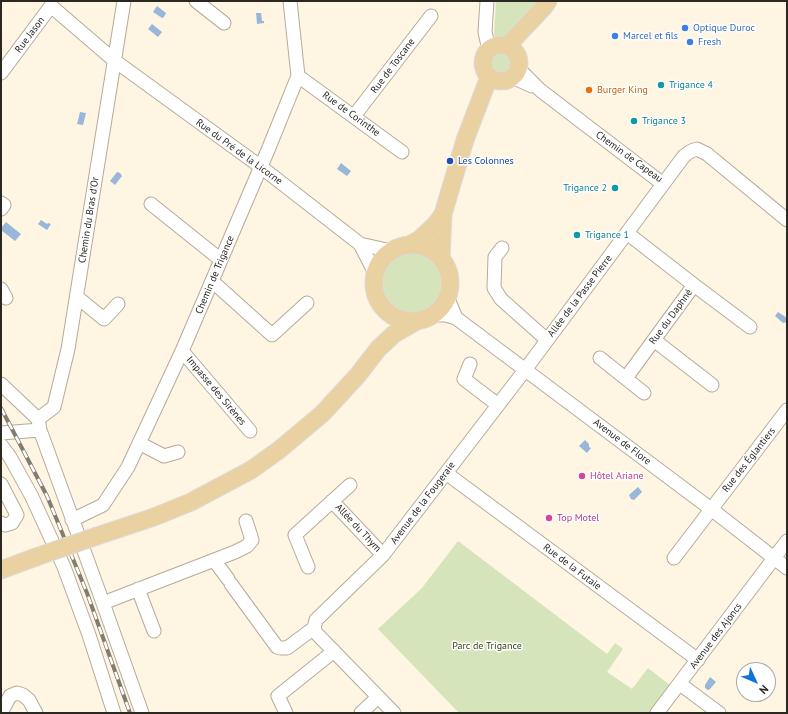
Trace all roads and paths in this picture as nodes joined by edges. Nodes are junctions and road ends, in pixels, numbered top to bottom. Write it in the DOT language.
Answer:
graph roads {
  1 [pos="124,1"];
  2 [pos="196,1"];
  3 [pos="290,1"];
  4 [pos="487,1"];
  5 [pos="548,1"];
  6 [pos="431,16"];
  7 [pos="224,23"];
  8 [pos="489,50"];
  9 [pos="115,62"];
  10 [pos="507,67"];
  11 [pos="2,69"];
  12 [pos="298,76"];
  13 [pos="354,116"];
  14 [pos="402,152"];
  15 [pos="261,167"];
  16 [pos="663,184"];
  17 [pos="1,203"];
  18 [pos="150,204"];
  19 [pos="1,210"];
  20 [pos="443,214"];
  21 [pos="787,220"];
  22 [pos="627,233"];
  23 [pos="360,244"];
  24 [pos="409,245"];
  25 [pos="502,248"];
  26 [pos="391,251"];
  27 [pos="441,259"];
  28 [pos="221,260"];
  29 [pos="375,273"];
  30 [pos="212,281"];
  31 [pos="694,285"];
  32 [pos="448,295"];
  33 [pos="77,297"];
  34 [pos="307,303"];
  35 [pos="118,304"];
  36 [pos="382,307"];
  37 [pos="424,318"];
  38 [pos="456,318"];
  39 [pos="750,326"];
  40 [pos="547,340"];
  41 [pos="654,340"];
  42 [pos="378,349"];
  43 [pos="182,350"];
  44 [pos="600,358"];
  45 [pos="470,364"];
  46 [pos="525,370"];
  47 [pos="626,378"];
  48 [pos="1,384"];
  49 [pos="712,385"];
  50 [pos="644,393"];
  51 [pos="498,405"];
  52 [pos="787,410"];
  53 [pos="39,425"];
  54 [pos="250,432"];
  55 [pos="1,433"];
  56 [pos="139,443"];
  57 [pos="1,445"];
  58 [pos="178,452"];
  59 [pos="446,473"];
  60 [pos="1,484"];
  61 [pos="350,485"];
  62 [pos="332,502"];
  63 [pos="711,509"];
  64 [pos="72,520"];
  65 [pos="246,521"];
  66 [pos="1,523"];
  67 [pos="787,541"];
  68 [pos="383,555"];
  69 [pos="674,558"];
  70 [pos="774,558"];
  71 [pos="214,560"];
  72 [pos="308,567"];
  73 [pos="787,568"];
  74 [pos="1,570"];
  75 [pos="138,589"];
  76 [pos="103,603"];
  77 [pos="314,628"];
  78 [pos="154,631"];
  79 [pos="334,651"];
  80 [pos="698,660"];
  81 [pos="680,684"];
  82 [pos="378,697"];
  83 [pos="2,713"];
  84 [pos="36,713"];
  85 [pos="114,713"];
  86 [pos="142,713"];
  87 [pos="286,713"];
  88 [pos="361,713"];
  89 [pos="394,713"];
  90 [pos="657,713"];
  91 [pos="719,713"];
  1 -- 9 [label="street, Chemin du Bras d'Or"];
  2 -- 7 [label="street"];
  3 -- 12 [label="street, Chemin de Trigance"];
  4 -- 8 [label="street"];
  5 -- 10 [label="main road"];
  6 -- 13 [label="street, Rue de Toscane"];
  8 -- 10 [label="main road"];
  8 -- 10 [label="main road"];
  9 -- 11 [label="street, Rue Jason"];
  9 -- 15 [label="street, Rue du Pré de la Licorne"];
  9 -- 33 [label="street, Chemin du Bras d'Or"];
  10 -- 16 [label="street, Chemin de Capeau"];
  10 -- 20 [label="main road"];
  12 -- 13 [label="street, Rue de Corinthe"];
  12 -- 15 [label="street, Chemin de Trigance"];
  13 -- 14 [label="street, Rue de Corinthe"];
  15 -- 23 [label="street, Rue du Pré de la Licorne"];
  15 -- 28 [label="street, Chemin de Trigance"];
  16 -- 21 [label="street, Chemin de Capeau"];
  16 -- 22 [label="street, Allée de la Passe Pierre"];
  17 -- 19 [label="street"];
  18 -- 28 [label="street"];
  20 -- 24 [label="main road"];
  20 -- 27 [label="main road"];
  22 -- 31 [label="street, Rue du Daphné"];
  22 -- 40 [label="street, Allée de la Passe Pierre"];
  23 -- 26 [label="street"];
  23 -- 29 [label="street"];
  24 -- 26 [label="main road"];
  24 -- 27 [label="main road"];
  25 -- 40 [label="street"];
  26 -- 29 [label="main road"];
  27 -- 32 [label="main road"];
  28 -- 30 [label="street, Chemin de Trigance"];
  29 -- 36 [label="main road"];
  30 -- 34 [label="street"];
  30 -- 43 [label="street, Chemin de Trigance"];
  31 -- 39 [label="street"];
  31 -- 41 [label="street, Rue du Daphné"];
  32 -- 37 [label="main road"];
  32 -- 38 [label="street"];
  33 -- 35 [label="street"];
  33 -- 53 [label="street, Chemin du Bras d'Or"];
  36 -- 37 [label="main road"];
  36 -- 42 [label="main road"];
  37 -- 38 [label="street, Avenue de Flore"];
  37 -- 42 [label="main road"];
  38 -- 46 [label="street, Avenue de Flore"];
  40 -- 46 [label="street, Allée de la Passe Pierre"];
  41 -- 47 [label="street, Rue du Daphné"];
  41 -- 49 [label="street"];
  42 -- 74 [label="main road, bridge"];
  43 -- 54 [label="street, Impasse des Sirènes"];
  43 -- 56 [label="street, Chemin de Trigance"];
  44 -- 47 [label="street"];
  45 -- 51 [label="street"];
  46 -- 51 [label="street, Avenue de la Fougeraie"];
  46 -- 63 [label="street, Avenue de Flore"];
  47 -- 50 [label="street"];
  48 -- 53 [label="street"];
  51 -- 59 [label="street, Avenue de la Fougeraie"];
  52 -- 63 [label="street, Rue des Églantiers"];
  53 -- 55 [label="street"];
  53 -- 64 [label="street"];
  56 -- 58 [label="street"];
  56 -- 64 [label="street, Chemin de Trigance"];
  57 -- 85 [label="street"];
  59 -- 68 [label="street, Avenue de la Fougeraie"];
  59 -- 80 [label="street, Rue de la Futaie"];
  60 -- 66 [label="street"];
  61 -- 62 [label="street, Allée du Thym"];
  62 -- 68 [label="street, Allée du Thym"];
  62 -- 72 [label="street, Allée du Thym"];
  63 -- 69 [label="street, Rue des Églantiers"];
  63 -- 70 [label="street, Avenue de Flore"];
  64 -- 76 [label="street"];
  65 -- 71 [label="street"];
  67 -- 70 [label="street, Avenue des Ajoncs"];
  68 -- 77 [label="street, Avenue de la Fougeraie"];
  70 -- 73 [label="street, Avenue de Flore"];
  70 -- 80 [label="street, Avenue des Ajoncs"];
  71 -- 75 [label="street"];
  71 -- 77 [label="street"];
  75 -- 76 [label="street"];
  75 -- 78 [label="street"];
  76 -- 86 [label="street"];
  77 -- 79 [label="street"];
  79 -- 82 [label="street"];
  79 -- 87 [label="street"];
  80 -- 81 [label="street, Avenue des Ajoncs"];
  81 -- 90 [label="street, Avenue des Ajoncs"];
  81 -- 91 [label="street"];
  82 -- 88 [label="street"];
  82 -- 89 [label="street"];
  83 -- 84 [label="street"];
}
